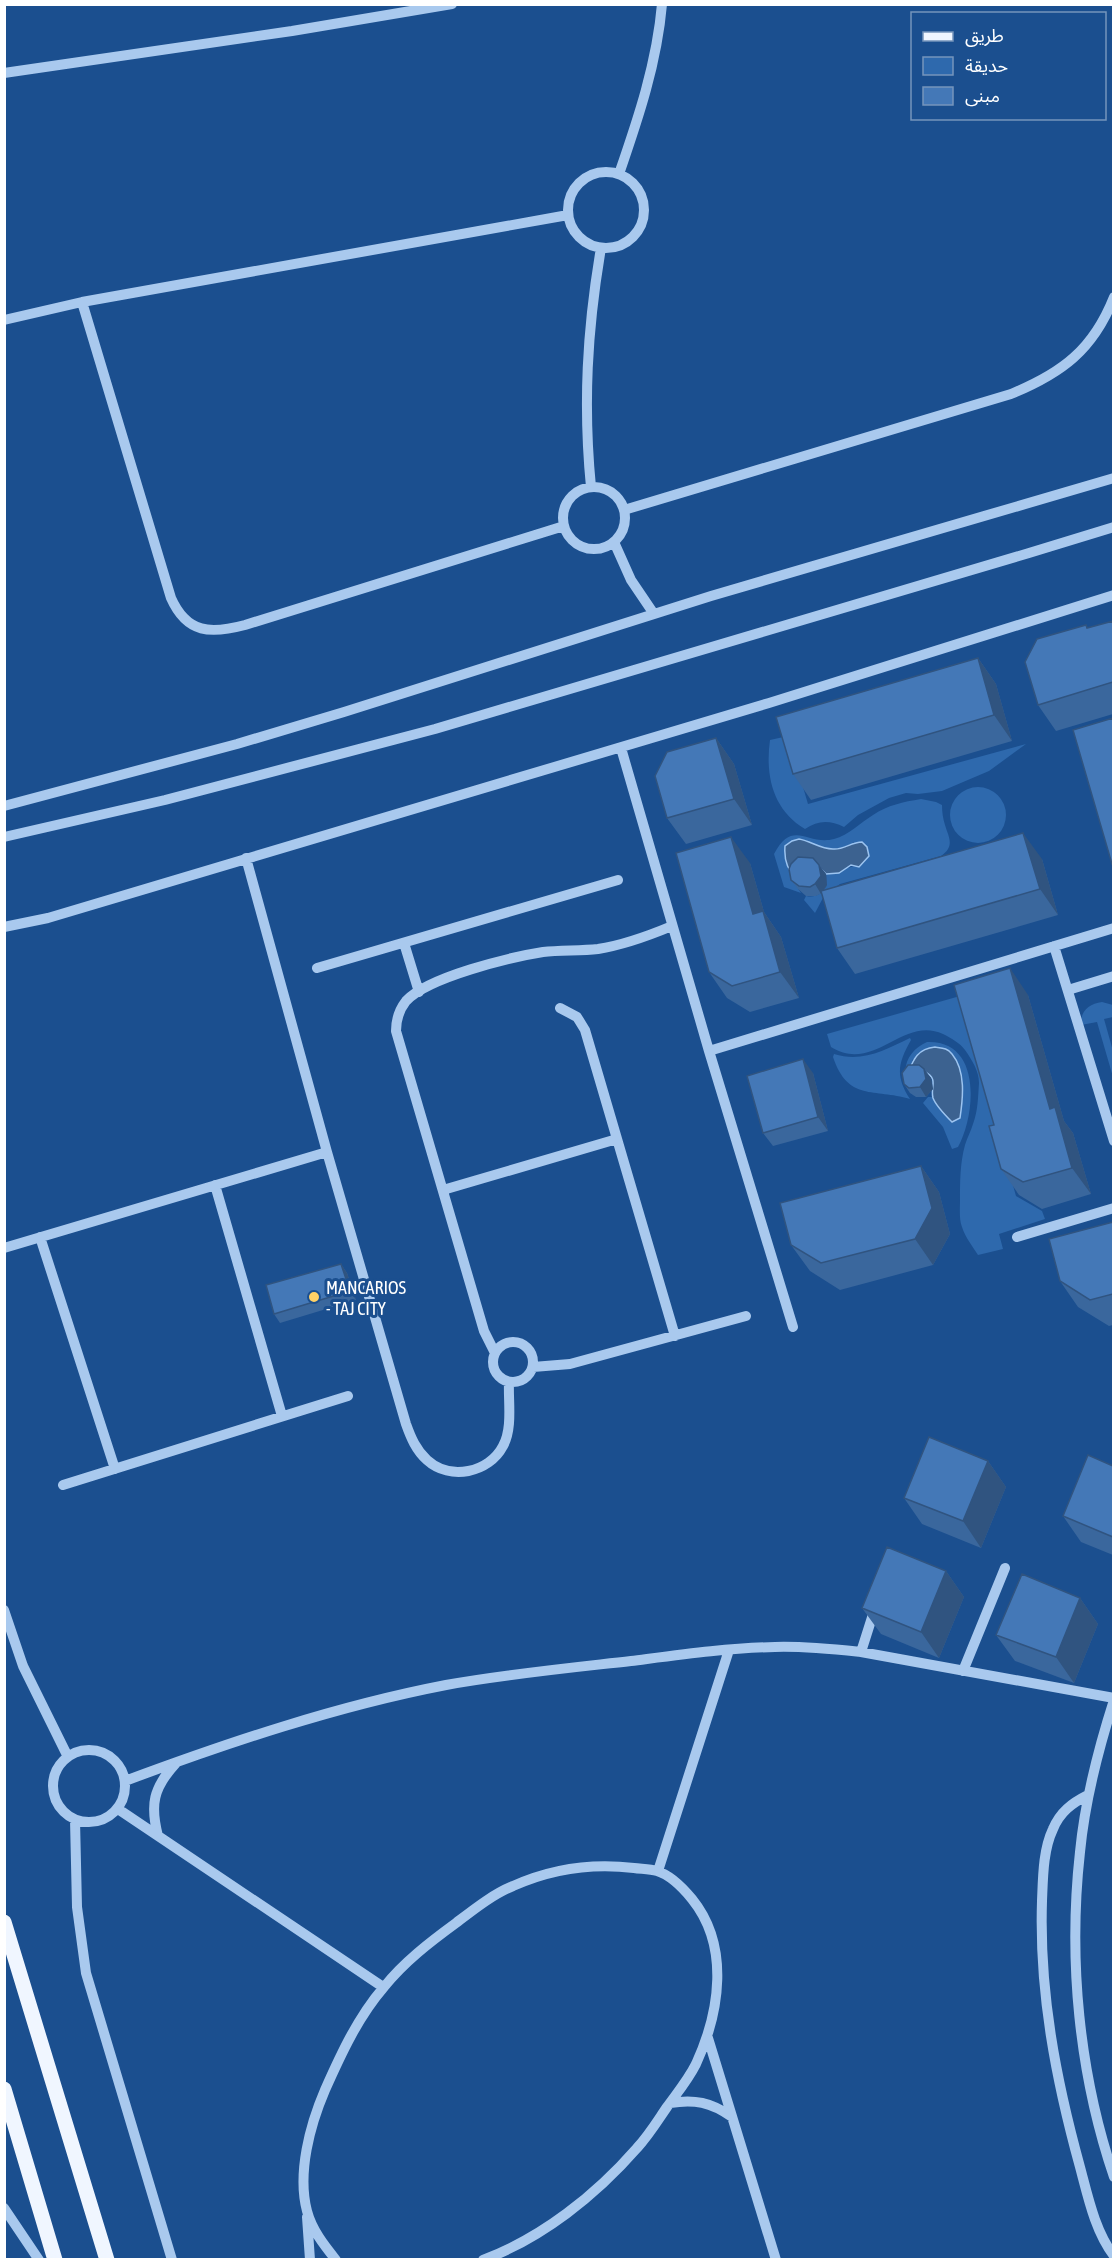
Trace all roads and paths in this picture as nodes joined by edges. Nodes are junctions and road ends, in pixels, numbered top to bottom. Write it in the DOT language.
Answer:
graph roads {
  1 [pos="452,4"];
  2 [pos="662,4"];
  3 [pos="4,73"];
  4 [pos="619,174"];
  5 [pos="568,215"];
  6 [pos="601,248"];
  7 [pos="1113,297"];
  8 [pos="82,302"];
  9 [pos="4,320"];
  10 [pos="1113,478"];
  11 [pos="591,487"];
  12 [pos="624,510"];
  13 [pos="564,526"];
  14 [pos="1113,527"];
  15 [pos="614,542"];
  16 [pos="1113,595"];
  17 [pos="654,614"];
  18 [pos="621,748"];
  19 [pos="4,806"];
  20 [pos="4,837"];
  21 [pos="246,858"];
  22 [pos="618,880"];
  23 [pos="672,926"];
  24 [pos="4,927"];
  25 [pos="1113,928"];
  26 [pos="404,943"];
  27 [pos="1054,946"];
  28 [pos="317,968"];
  29 [pos="1113,976"];
  30 [pos="1068,990"];
  31 [pos="419,992"];
  32 [pos="560,1008"];
  33 [pos="709,1051"];
  34 [pos="617,1139"];
  35 [pos="1113,1141"];
  36 [pos="327,1152"];
  37 [pos="215,1185"];
  38 [pos="443,1190"];
  39 [pos="1113,1208"];
  40 [pos="40,1237"];
  41 [pos="1017,1237"];
  42 [pos="4,1248"];
  43 [pos="746,1316"];
  44 [pos="793,1327"];
  45 [pos="675,1335"];
  46 [pos="495,1353"];
  47 [pos="533,1367"];
  48 [pos="508,1382"];
  49 [pos="348,1396"];
  50 [pos="282,1416"];
  51 [pos="115,1469"];
  52 [pos="63,1485"];
  53 [pos="1005,1568"];
  54 [pos="879,1596"];
  55 [pos="4,1610"];
  56 [pos="729,1650"];
  57 [pos="861,1652"];
  58 [pos="963,1671"];
  59 [pos="1113,1699"];
  60 [pos="68,1757"];
  61 [pos="177,1762"];
  62 [pos="125,1781"];
  63 [pos="1088,1795"];
  64 [pos="118,1809"];
  65 [pos="75,1820"];
  66 [pos="158,1836"];
  67 [pos="658,1871"];
  68 [pos="4,1922"];
  69 [pos="383,1987"];
  70 [pos="708,2038"];
  71 [pos="4,2089"];
  72 [pos="670,2103"];
  73 [pos="732,2117"];
  74 [pos="1113,2177"];
  75 [pos="4,2208"];
  76 [pos="307,2211"];
  77 [pos="1113,2256"];
  78 [pos="39,2259"];
  79 [pos="55,2259"];
  80 [pos="107,2259"];
  81 [pos="172,2259"];
  82 [pos="310,2259"];
  83 [pos="336,2259"];
  84 [pos="483,2259"];
  85 [pos="776,2259"];
  1 -- 3 [label="street"];
  2 -- 4 [label="street"];
  4 -- 5 [label="street"];
  4 -- 6 [label="street"];
  5 -- 6 [label="street"];
  5 -- 8 [label="street"];
  6 -- 11 [label="street"];
  7 -- 12 [label="street"];
  8 -- 9 [label="street"];
  8 -- 13 [label="street"];
  10 -- 17 [label="street"];
  11 -- 12 [label="street"];
  11 -- 13 [label="street"];
  12 -- 15 [label="street"];
  13 -- 15 [label="street"];
  14 -- 20 [label="street"];
  15 -- 17 [label="street"];
  16 -- 18 [label="street"];
  17 -- 19 [label="street"];
  18 -- 21 [label="street"];
  18 -- 23 [label="street"];
  21 -- 24 [label="street"];
  21 -- 36 [label="street"];
  22 -- 26 [label="street"];
  23 -- 31 [label="street"];
  23 -- 33 [label="street"];
  25 -- 27 [label="street"];
  26 -- 28 [label="street"];
  26 -- 31 [label="street"];
  27 -- 30 [label="street"];
  27 -- 33 [label="street"];
  29 -- 30 [label="street"];
  30 -- 35 [label="street"];
  31 -- 38 [label="street"];
  32 -- 34 [label="street"];
  33 -- 44 [label="street"];
  34 -- 38 [label="street"];
  34 -- 45 [label="street"];
  36 -- 37 [label="street"];
  36 -- 48 [label="street"];
  37 -- 40 [label="street"];
  37 -- 50 [label="street"];
  38 -- 46 [label="street"];
  39 -- 41 [label="street"];
  40 -- 42 [label="street"];
  40 -- 51 [label="street"];
  43 -- 45 [label="street"];
  45 -- 47 [label="street"];
  46 -- 47 [label="street"];
  46 -- 48 [label="street"];
  47 -- 48 [label="street"];
  49 -- 50 [label="street"];
  50 -- 51 [label="street"];
  51 -- 52 [label="street"];
  53 -- 58 [label="street"];
  54 -- 57 [label="street"];
  55 -- 60 [label="street"];
  56 -- 57 [label="street"];
  56 -- 61 [label="street"];
  56 -- 67 [label="street"];
  57 -- 58 [label="street"];
  58 -- 59 [label="street"];
  59 -- 63 [label="street"];
  60 -- 62 [label="street"];
  60 -- 65 [label="street"];
  61 -- 62 [label="street"];
  61 -- 66 [label="street"];
  62 -- 64 [label="street"];
  63 -- 74 [label="street"];
  63 -- 77 [label="street"];
  64 -- 65 [label="street"];
  64 -- 66 [label="street"];
  65 -- 81 [label="street"];
  66 -- 69 [label="street"];
  67 -- 69 [label="street"];
  67 -- 70 [label="street"];
  68 -- 80 [label="main road"];
  69 -- 76 [label="street"];
  70 -- 72 [label="street"];
  70 -- 73 [label="street"];
  71 -- 79 [label="main road"];
  72 -- 73 [label="street"];
  72 -- 84 [label="street"];
  73 -- 85 [label="street"];
  75 -- 78 [label="street"];
  76 -- 82 [label="street"];
  76 -- 83 [label="street"];
}
